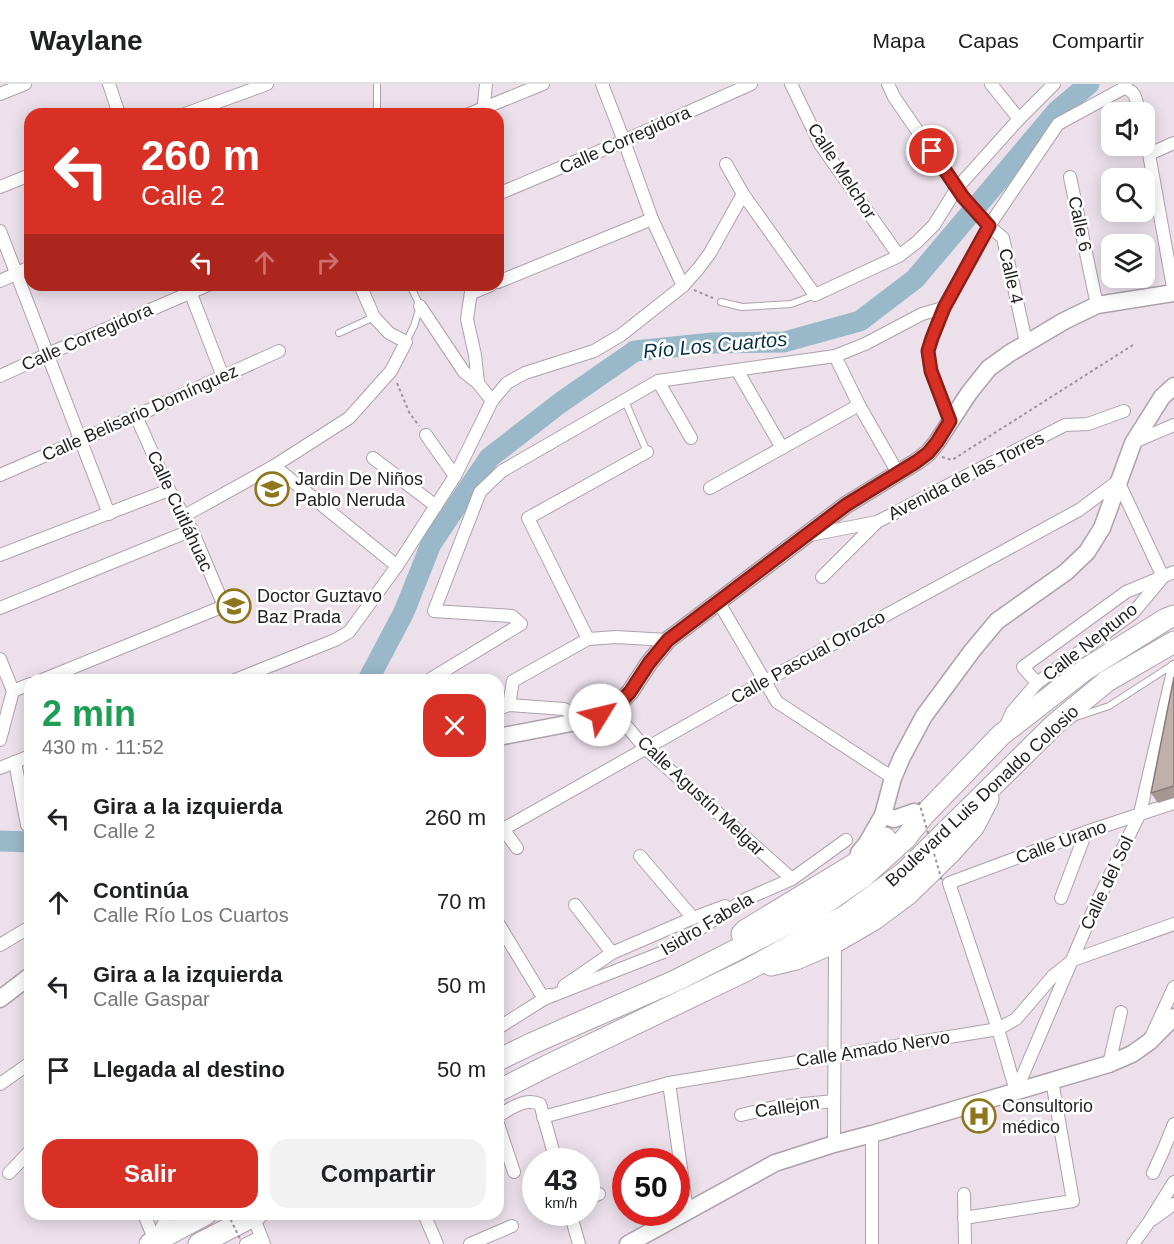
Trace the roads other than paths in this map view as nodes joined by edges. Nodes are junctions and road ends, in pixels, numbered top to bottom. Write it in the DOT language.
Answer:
graph roads {
  1 [pos="25,84"];
  2 [pos="109,84"];
  3 [pos="267,84"];
  4 [pos="377,84"];
  5 [pos="486,84"];
  6 [pos="543,84"];
  7 [pos="602,84"];
  8 [pos="751,84"];
  9 [pos="791,84"];
  10 [pos="888,84"];
  11 [pos="991,84"];
  12 [pos="1053,84"];
  13 [pos="0,94"];
  14 [pos="1136,102"];
  15 [pos="117,108"];
  16 [pos="201,108"];
  17 [pos="377,108"];
  18 [pos="483,108"];
  19 [pos="490,108"];
  20 [pos="1018,118"];
  21 [pos="624,141"];
  22 [pos="1174,143"];
  23 [pos="1155,151"];
  24 [pos="1149,156"];
  25 [pos="726,164"];
  26 [pos="24,177"];
  27 [pos="1070,177"];
  28 [pos="0,187"];
  29 [pos="504,191"];
  30 [pos="960,193"];
  31 [pos="743,194"];
  32 [pos="652,219"];
  33 [pos="986,222"];
  34 [pos="0,231"];
  35 [pos="899,256"];
  36 [pos="24,270"];
  37 [pos="17,273"];
  38 [pos="504,280"];
  39 [pos="0,281"];
  40 [pos="683,286"];
  41 [pos="183,291"];
  42 [pos="190,291"];
  43 [pos="363,291"];
  44 [pos="413,291"];
  45 [pos="472,291"];
  46 [pos="1174,293"];
  47 [pos="815,295"];
  48 [pos="722,302"];
  49 [pos="1097,305"];
  50 [pos="420,306"];
  51 [pos="944,308"];
  52 [pos="374,317"];
  53 [pos="339,333"];
  54 [pos="406,342"];
  55 [pos="1026,342"];
  56 [pos="279,351"];
  57 [pos="48,354"];
  58 [pos="835,356"];
  59 [pos="736,370"];
  60 [pos="0,376"];
  61 [pos="223,377"];
  62 [pos="658,381"];
  63 [pos="477,383"];
  64 [pos="1174,386"];
  65 [pos="492,400"];
  66 [pos="625,401"];
  67 [pos="859,405"];
  68 [pos="1124,411"];
  69 [pos="136,416"];
  70 [pos="950,421"];
  71 [pos="1174,425"];
  72 [pos="426,435"];
  73 [pos="691,438"];
  74 [pos="81,440"];
  75 [pos="1132,443"];
  76 [pos="782,448"];
  77 [pos="647,452"];
  78 [pos="373,458"];
  79 [pos="274,466"];
  80 [pos="898,473"];
  81 [pos="0,475"];
  82 [pos="455,476"];
  83 [pos="1118,481"];
  84 [pos="711,488"];
  85 [pos="169,490"];
  86 [pos="436,506"];
  87 [pos="109,514"];
  88 [pos="184,516"];
  89 [pos="877,522"];
  90 [pos="192,530"];
  91 [pos="805,535"];
  92 [pos="0,555"];
  93 [pos="398,566"];
  94 [pos="1168,574"];
  95 [pos="822,577"];
  96 [pos="718,601"];
  97 [pos="0,608"];
  98 [pos="1174,616"];
  99 [pos="588,639"];
  100 [pos="668,640"];
  101 [pos="1174,642"];
  102 [pos="1,664"];
  103 [pos="1174,665"];
  104 [pos="57,674"];
  105 [pos="250,674"];
  106 [pos="439,674"];
  107 [pos="765,681"];
  108 [pos="1037,683"];
  109 [pos="24,686"];
  110 [pos="13,691"];
  111 [pos="504,707"];
  112 [pos="613,710"];
  113 [pos="587,720"];
  114 [pos="1055,724"];
  115 [pos="1001,735"];
  116 [pos="504,736"];
  117 [pos="0,740"];
  118 [pos="645,748"];
  119 [pos="24,758"];
  120 [pos="15,762"];
  121 [pos="0,768"];
  122 [pos="893,778"];
  123 [pos="995,783"];
  124 [pos="1174,803"];
  125 [pos="923,805"];
  126 [pos="24,809"];
  127 [pos="1140,813"];
  128 [pos="882,815"];
  129 [pos="504,829"];
  130 [pos="1086,832"];
  131 [pos="504,834"];
  132 [pos="846,840"];
  133 [pos="517,848"];
  134 [pos="640,856"];
  135 [pos="846,868"];
  136 [pos="792,879"];
  137 [pos="1061,898"];
  138 [pos="744,900"];
  139 [pos="575,905"];
  140 [pos="693,918"];
  141 [pos="1174,924"];
  142 [pos="24,931"];
  143 [pos="504,935"];
  144 [pos="835,942"];
  145 [pos="0,945"];
  146 [pos="732,952"];
  147 [pos="612,953"];
  148 [pos="1072,960"];
  149 [pos="747,970"];
  150 [pos="24,981"];
  151 [pos="1174,987"];
  152 [pos="0,999"];
  153 [pos="544,999"];
  154 [pos="1121,1012"];
  155 [pos="1174,1017"];
  156 [pos="504,1024"];
  157 [pos="998,1029"];
  158 [pos="533,1042"];
  159 [pos="1149,1042"];
  160 [pos="834,1055"];
  161 [pos="504,1057"];
  162 [pos="504,1062"];
  163 [pos="1109,1064"];
  164 [pos="24,1067"];
  165 [pos="545,1067"];
  166 [pos="1052,1082"];
  167 [pos="504,1083"];
  168 [pos="669,1083"];
  169 [pos="0,1084"];
  170 [pos="504,1088"];
  171 [pos="1016,1091"];
  172 [pos="834,1101"];
  173 [pos="504,1113"];
  174 [pos="741,1114"];
  175 [pos="543,1117"];
  176 [pos="1174,1124"];
  177 [pos="872,1134"];
  178 [pos="504,1142"];
  179 [pos="834,1144"];
  180 [pos="552,1148"];
  181 [pos="678,1148"];
  182 [pos="24,1157"];
  183 [pos="514,1172"];
  184 [pos="9,1173"];
  185 [pos="1153,1173"];
  186 [pos="1174,1182"];
  187 [pos="964,1194"];
  188 [pos="1174,1204"];
  189 [pos="690,1209"];
  190 [pos="964,1218"];
  191 [pos="146,1220"];
  192 [pos="165,1220"];
  193 [pos="194,1220"];
  194 [pos="245,1220"];
  195 [pos="256,1220"];
  196 [pos="427,1220"];
  197 [pos="1149,1222"];
  198 [pos="512,1226"];
  199 [pos="574,1226"];
  200 [pos="660,1226"];
  201 [pos="262,1240"];
  202 [pos="152,1242"];
  203 [pos="243,1242"];
  204 [pos="199,1244"];
  205 [pos="437,1244"];
  206 [pos="470,1244"];
  207 [pos="579,1244"];
  208 [pos="627,1244"];
  209 [pos="872,1244"];
  210 [pos="965,1244"];
  211 [pos="1133,1244"];
  1 -- 13 [label="street"];
  2 -- 15 [label="street"];
  3 -- 16 [label="street"];
  4 -- 17 [label="lane"];
  5 -- 18 [label="street"];
  6 -- 19 [label="street"];
  7 -- 21 [label="street"];
  8 -- 21 [label="street, Calle Corregidora"];
  9 -- 35 [label="street, Calle Melchor"];
  10 -- 30 [label="street, Calle 4"];
  11 -- 20 [label="street"];
  12 -- 20 [label="street"];
  14 -- 33 [label="street"];
  20 -- 30 [label="street"];
  21 -- 29 [label="street, Calle Corregidora"];
  21 -- 32 [label="street"];
  22 -- 23 [label="street"];
  24 -- 46 [label="street"];
  25 -- 31 [label="street"];
  26 -- 28 [label="street"];
  27 -- 49 [label="street, Calle 6"];
  30 -- 33 [label="street, Calle 4"];
  30 -- 35 [label="street"];
  31 -- 40 [label="street"];
  31 -- 47 [label="street"];
  32 -- 38 [label="street"];
  32 -- 40 [label="street"];
  33 -- 51 [label="street"];
  33 -- 55 [label="street, Calle 4"];
  34 -- 37 [label="street"];
  35 -- 47 [label="street"];
  36 -- 37 [label="street"];
  37 -- 39 [label="street"];
  37 -- 57 [label="street"];
  40 -- 65 [label="street"];
  41 -- 57 [label="street, Calle Corregidora"];
  42 -- 61 [label="street"];
  43 -- 52 [label="street"];
  44 -- 50 [label="lane"];
  45 -- 63 [label="street"];
  46 -- 49 [label="main road"];
  47 -- 48 [label="lane"];
  49 -- 55 [label="main road"];
  50 -- 54 [label="lane"];
  50 -- 63 [label="street"];
  51 -- 58 [label="street"];
  51 -- 70 [label="street"];
  52 -- 53 [label="lane"];
  52 -- 54 [label="street"];
  54 -- 79 [label="street"];
  55 -- 70 [label="main road"];
  56 -- 61 [label="street, Calle Belisario Domínguez"];
  57 -- 60 [label="street, Calle Corregidora"];
  57 -- 74 [label="street"];
  58 -- 59 [label="street"];
  58 -- 67 [label="street"];
  59 -- 62 [label="street"];
  59 -- 76 [label="street"];
  61 -- 69 [label="street, Calle Belisario Domínguez"];
  62 -- 66 [label="street"];
  62 -- 73 [label="street"];
  63 -- 65 [label="street"];
  64 -- 75 [label="main road"];
  65 -- 82 [label="street"];
  66 -- 77 [label="lane"];
  66 -- 106 [label="street"];
  67 -- 76 [label="street"];
  67 -- 80 [label="street"];
  68 -- 89 [label="street, Avenida de las Torres"];
  69 -- 74 [label="street, Calle Belisario Domínguez"];
  69 -- 85 [label="street, Calle Cuitláhuac"];
  70 -- 80 [label="main road"];
  71 -- 75 [label="street"];
  72 -- 82 [label="street"];
  74 -- 81 [label="street, Calle Belisario Domínguez"];
  74 -- 87 [label="street"];
  75 -- 83 [label="main road"];
  76 -- 84 [label="street"];
  77 -- 99 [label="street"];
  78 -- 86 [label="street"];
  79 -- 88 [label="street"];
  79 -- 93 [label="street"];
  80 -- 91 [label="main road"];
  82 -- 86 [label="street"];
  83 -- 94 [label="street"];
  83 -- 107 [label="street, Calle Pascual Orozco"];
  83 -- 122 [label="main road"];
  85 -- 87 [label="street"];
  85 -- 88 [label="street, Calle Cuitláhuac"];
  86 -- 93 [label="street"];
  87 -- 92 [label="street"];
  88 -- 90 [label="street, Calle Cuitláhuac"];
  89 -- 91 [label="street, Avenida de las Torres"];
  89 -- 95 [label="street"];
  90 -- 97 [label="street"];
  90 -- 104 [label="street, Calle Cuitláhuac"];
  91 -- 96 [label="main road"];
  93 -- 105 [label="street"];
  94 -- 108 [label="street, Calle Neptuno"];
  94 -- 108 [label="street"];
  96 -- 100 [label="main road"];
  96 -- 107 [label="street"];
  98 -- 115 [label="highway, Boulevard Luis Donaldo Colosio"];
  99 -- 100 [label="street"];
  99 -- 111 [label="street"];
  100 -- 112 [label="main road"];
  101 -- 114 [label="highway, Boulevard Luis Donaldo Colosio"];
  102 -- 110 [label="street"];
  103 -- 114 [label="lane"];
  103 -- 127 [label="street, Calle del Sol"];
  107 -- 118 [label="street, Calle Pascual Orozco"];
  107 -- 122 [label="street"];
  108 -- 115 [label="street, Calle Neptuno"];
  109 -- 110 [label="street"];
  110 -- 117 [label="street"];
  111 -- 113 [label="street"];
  112 -- 113 [label="main road"];
  112 -- 118 [label="street, Calle Agustín Melgar"];
  113 -- 116 [label="main road"];
  114 -- 123 [label="highway, Boulevard Luis Donaldo Colosio"];
  115 -- 125 [label="highway, Boulevard Luis Donaldo Colosio"];
  118 -- 129 [label="street, Calle Pascual Orozco"];
  118 -- 136 [label="street, Calle Agustín Melgar"];
  119 -- 120 [label="street"];
  120 -- 121 [label="street"];
  120 -- 126 [label="street"];
  122 -- 128 [label="main road"];
  123 -- 144 [label="highway"];
  123 -- 149 [label="highway, Boulevard Luis Donaldo Colosio"];
  124 -- 127 [label="street, Calle Urano"];
  125 -- 128 [label="main road"];
  125 -- 135 [label="highway"];
  125 -- 146 [label="highway, Boulevard Luis Donaldo Colosio"];
  127 -- 130 [label="street, Calle Urano"];
  127 -- 148 [label="street, Calle del Sol"];
  128 -- 135 [label="main road"];
  130 -- 137 [label="street"];
  130 -- 157 [label="street, Calle Urano"];
  131 -- 133 [label="street"];
  132 -- 136 [label="street, Isidro Fabela"];
  134 -- 140 [label="street"];
  135 -- 146 [label="highway"];
  136 -- 138 [label="street, Isidro Fabela"];
  138 -- 140 [label="street"];
  138 -- 153 [label="street, Isidro Fabela"];
  139 -- 147 [label="street"];
  140 -- 147 [label="street"];
  141 -- 148 [label="street, Calle Amado Nervo"];
  142 -- 145 [label="street"];
  143 -- 153 [label="street"];
  144 -- 149 [label="highway"];
  144 -- 160 [label="street"];
  146 -- 158 [label="highway, Boulevard Luis Donaldo Colosio"];
  147 -- 153 [label="street"];
  148 -- 157 [label="street, Calle Amado Nervo"];
  148 -- 171 [label="street, Calle del Sol"];
  149 -- 165 [label="highway, Boulevard Luis Donaldo Colosio"];
  150 -- 152 [label="main road"];
  151 -- 159 [label="street"];
  153 -- 156 [label="street, Isidro Fabela"];
  154 -- 163 [label="street"];
  155 -- 159 [label="main road"];
  157 -- 160 [label="street, Calle Amado Nervo"];
  157 -- 171 [label="street"];
  158 -- 161 [label="highway, Boulevard Luis Donaldo Colosio"];
  158 -- 162 [label="highway"];
  159 -- 163 [label="main road"];
  160 -- 168 [label="street, Calle Amado Nervo"];
  160 -- 172 [label="street"];
  163 -- 166 [label="main road"];
  164 -- 169 [label="street"];
  165 -- 167 [label="highway"];
  165 -- 170 [label="highway, Boulevard Luis Donaldo Colosio"];
  166 -- 171 [label="main road"];
  166 -- 190 [label="street"];
  168 -- 175 [label="street, Calle Amado Nervo"];
  168 -- 181 [label="street"];
  171 -- 177 [label="main road"];
  172 -- 174 [label="street, Callejon"];
  172 -- 179 [label="street"];
  173 -- 175 [label="street"];
  175 -- 180 [label="street"];
  176 -- 185 [label="street"];
  177 -- 179 [label="main road"];
  177 -- 209 [label="street"];
  178 -- 183 [label="street"];
  179 -- 189 [label="main road"];
  182 -- 184 [label="street"];
  186 -- 197 [label="street"];
  187 -- 190 [label="street"];
  188 -- 197 [label="street"];
  190 -- 210 [label="street"];
  191 -- 202 [label="street"];
  192 -- 202 [label="street"];
  193 -- 202 [label="highway"];
  194 -- 204 [label="highway"];
  195 -- 201 [label="street"];
  196 -- 205 [label="street"];
  197 -- 211 [label="street"];
  198 -- 206 [label="street"];
  199 -- 207 [label="street"];
  200 -- 208 [label="main road"];
  201 -- 203 [label="street"];
}
